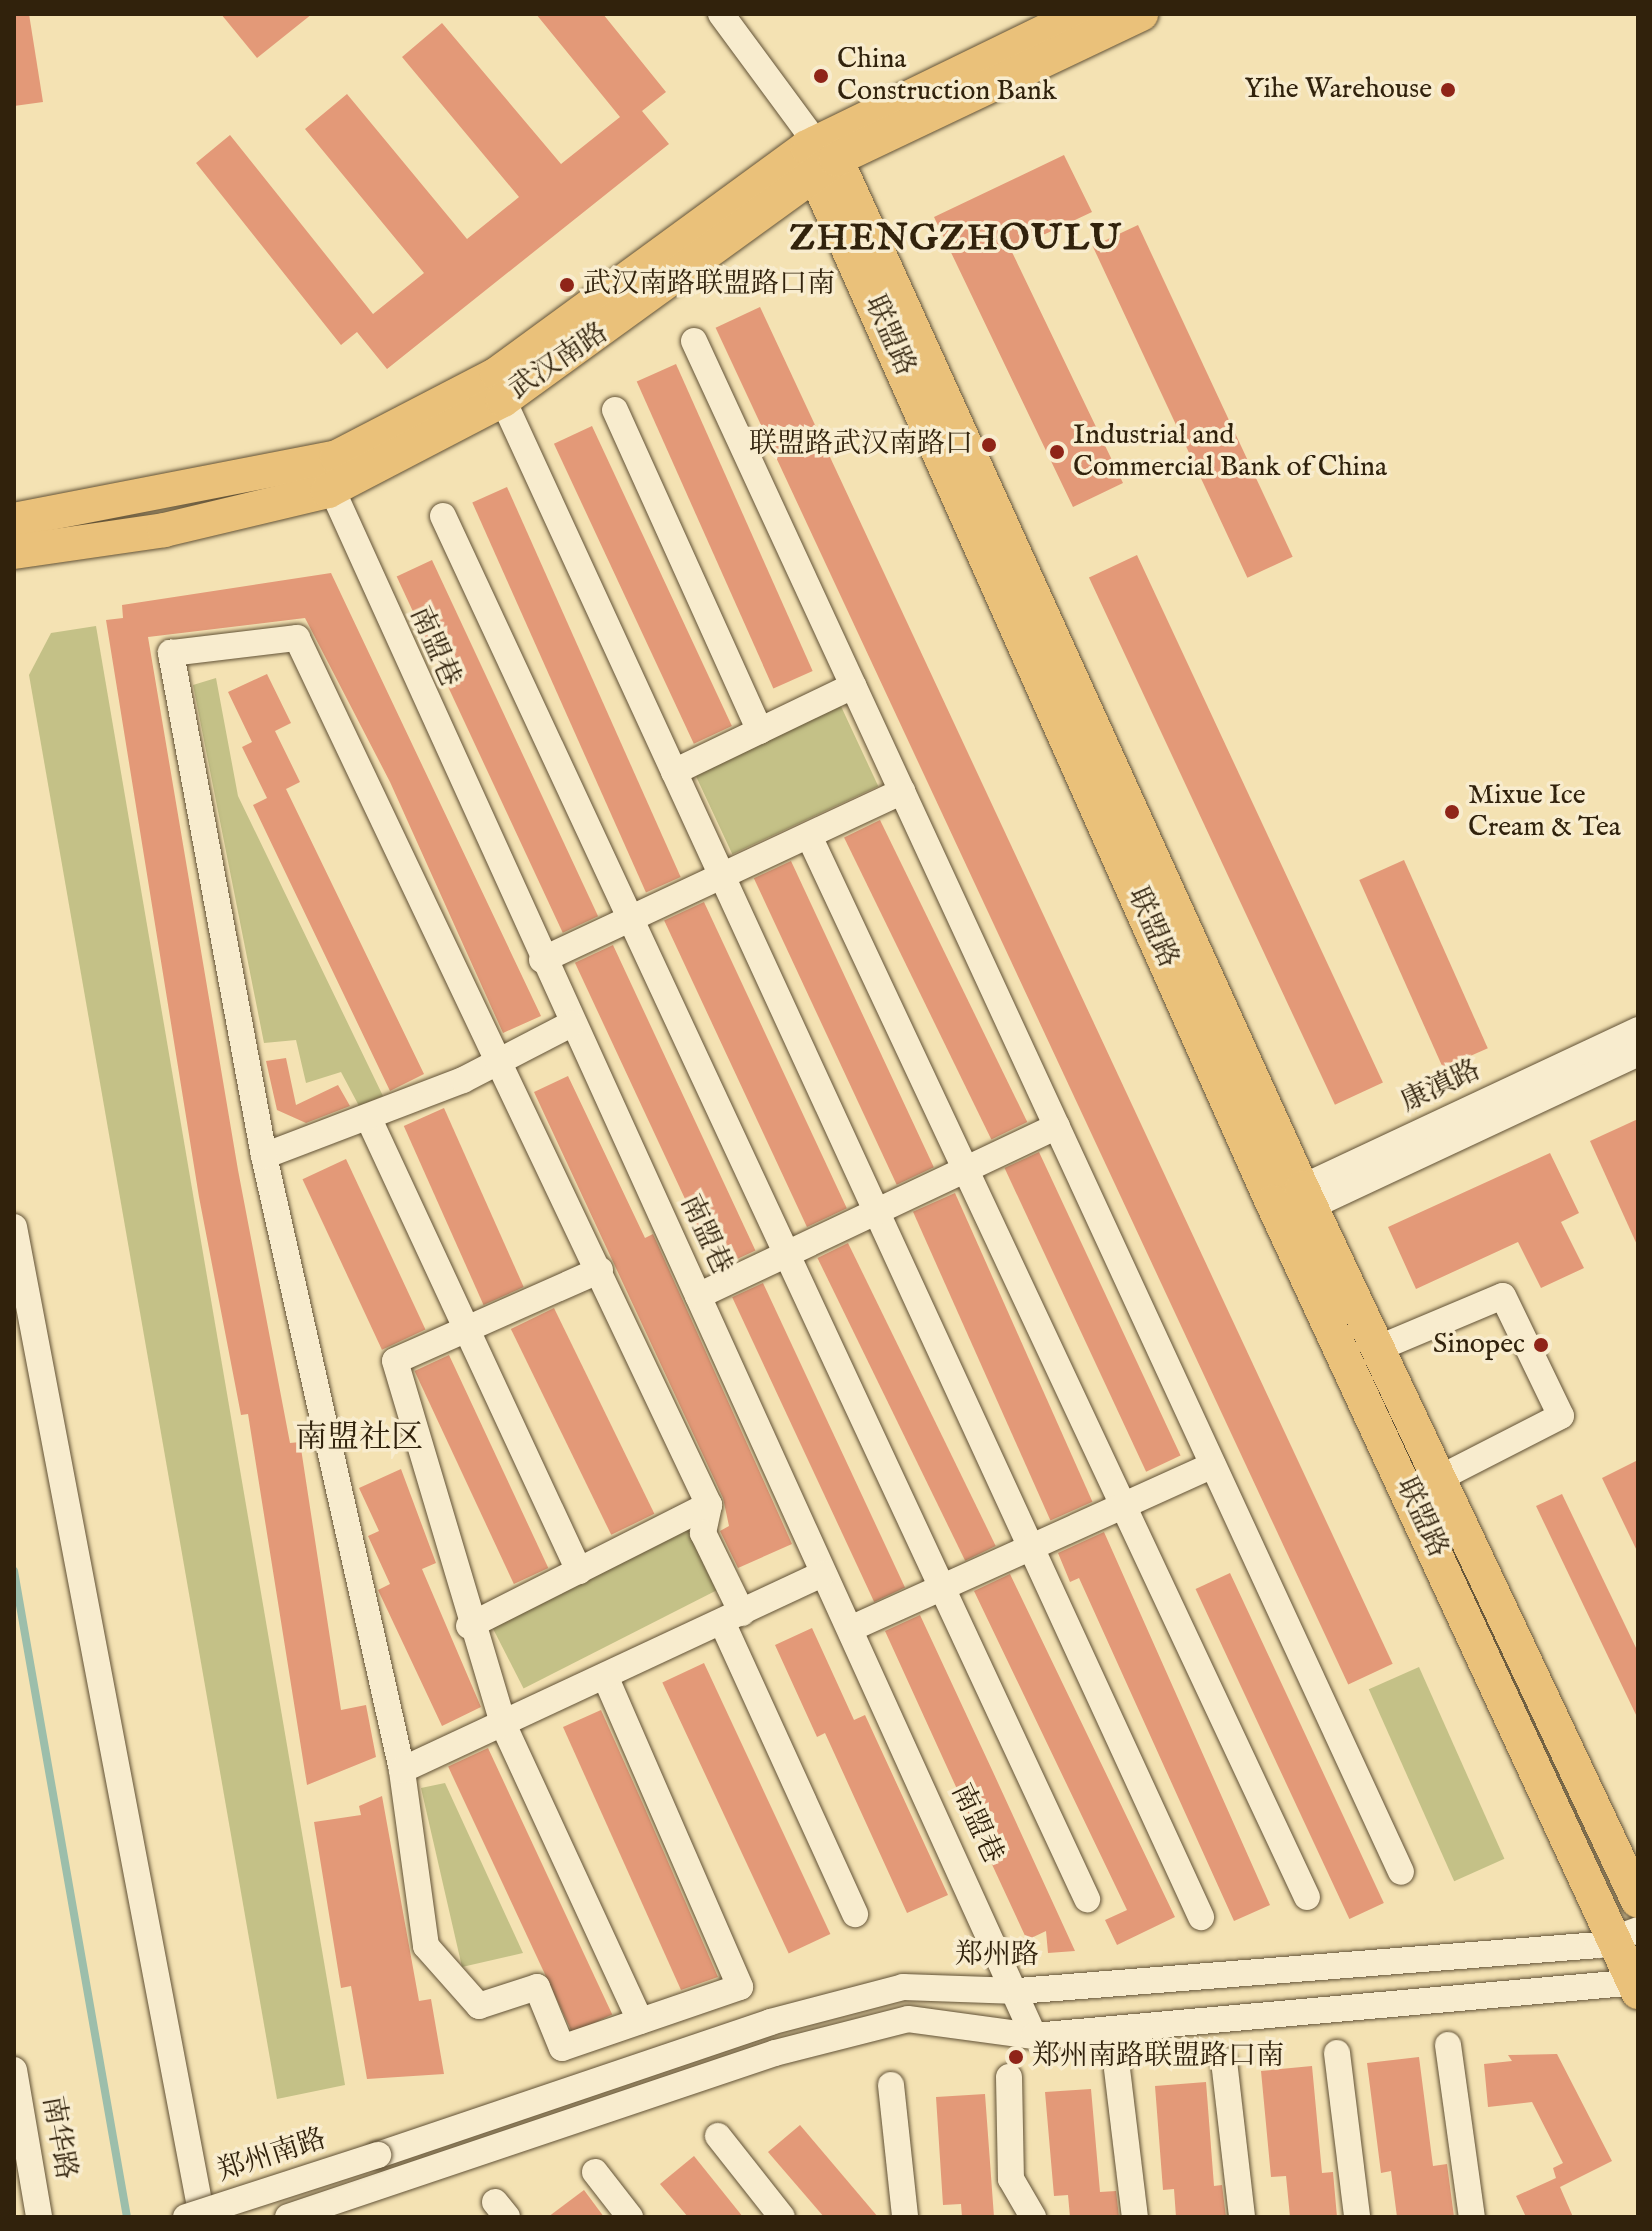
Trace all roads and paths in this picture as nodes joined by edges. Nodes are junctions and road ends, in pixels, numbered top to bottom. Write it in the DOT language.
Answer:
graph roads {
  1 [pos="721,14"];
  2 [pos="1081,14"];
  3 [pos="1141,14"];
  4 [pos="822,158"];
  5 [pos="694,341"];
  6 [pos="503,400"];
  7 [pos="615,410"];
  8 [pos="325,475"];
  9 [pos="443,516"];
  10 [pos="14,520"];
  11 [pos="14,552"];
  12 [pos="853,686"];
  13 [pos="760,731"];
  14 [pos="674,772"];
  15 [pos="902,791"];
  16 [pos="809,836"];
  17 [pos="723,877"];
  18 [pos="631,920"];
  19 [pos="542,960"];
  20 [pos="571,1024"];
  21 [pos="1638,1030"];
  22 [pos="1638,1053"];
  23 [pos="502,1060"];
  24 [pos="368,1117"];
  25 [pos="1057,1126"];
  26 [pos="264,1156"];
  27 [pos="965,1170"];
  28 [pos="1291,1204"];
  29 [pos="877,1212"];
  30 [pos="14,1227"];
  31 [pos="787,1255"];
  32 [pos="600,1270"];
  33 [pos="698,1296"];
  34 [pos="467,1330"];
  35 [pos="1379,1348"];
  36 [pos="1213,1465"];
  37 [pos="1440,1478"];
  38 [pos="709,1505"];
  39 [pos="1123,1505"];
  40 [pos="1030,1547"];
  41 [pos="579,1571"];
  42 [pos="822,1574"];
  43 [pos="941,1586"];
  44 [pos="732,1618"];
  45 [pos="469,1626"];
  46 [pos="850,1629"];
  47 [pos="605,1676"];
  48 [pos="503,1724"];
  49 [pos="402,1770"];
  50 [pos="1401,1872"];
  51 [pos="1307,1897"];
  52 [pos="1087,1899"];
  53 [pos="1638,1901"];
  54 [pos="855,1914"];
  55 [pos="1201,1917"];
  56 [pos="1626,1935"];
  57 [pos="1637,1986"];
  58 [pos="1018,1991"];
  59 [pos="640,2021"];
  60 [pos="1034,2036"];
  61 [pos="1448,2045"];
  62 [pos="1337,2053"];
  63 [pos="1224,2061"];
  64 [pos="1117,2069"];
  65 [pos="14,2070"];
  66 [pos="1009,2077"];
  67 [pos="891,2085"];
  68 [pos="718,2136"];
  69 [pos="378,2155"];
  70 [pos="595,2172"];
  71 [pos="39,2217"];
  72 [pos="186,2217"];
  73 [pos="202,2217"];
  74 [pos="288,2217"];
  75 [pos="630,2217"];
  76 [pos="782,2217"];
  77 [pos="905,2217"];
  78 [pos="1033,2217"];
  79 [pos="1135,2217"];
  80 [pos="1242,2217"];
  81 [pos="1357,2217"];
  82 [pos="1472,2217"];
  1 -- 4 [label="street"];
  2 -- 4 [label="main road, 武汉南路"];
  3 -- 4 [label="main road, 武汉南路"];
  4 -- 6 [label="main road, 武汉南路"];
  4 -- 8 [label="main road, 武汉南路"];
  4 -- 28 [label="main road, 联盟路"];
  5 -- 12 [label="street"];
  6 -- 8 [label="main road, 武汉南路"];
  6 -- 14 [label="street"];
  7 -- 13 [label="street"];
  8 -- 10 [label="main road, 武汉南路"];
  8 -- 11 [label="main road, 武汉南路"];
  8 -- 19 [label="street, 南盟巷"];
  9 -- 18 [label="street"];
  12 -- 13 [label="street"];
  12 -- 15 [label="street"];
  13 -- 14 [label="street"];
  14 -- 17 [label="street"];
  15 -- 16 [label="street"];
  15 -- 25 [label="street"];
  16 -- 17 [label="street"];
  16 -- 27 [label="street"];
  17 -- 18 [label="street"];
  17 -- 29 [label="street"];
  18 -- 19 [label="street"];
  18 -- 31 [label="street"];
  19 -- 20 [label="street, 南盟巷"];
  20 -- 23 [label="street"];
  20 -- 33 [label="street, 南盟巷"];
  21 -- 28 [label="street, 康滇路"];
  22 -- 28 [label="street, 康滇路"];
  23 -- 24 [label="street"];
  23 -- 26 [label="street"];
  23 -- 32 [label="street"];
  24 -- 26 [label="street"];
  24 -- 34 [label="street"];
  25 -- 27 [label="street"];
  25 -- 36 [label="street"];
  26 -- 49 [label="street"];
  27 -- 29 [label="street"];
  27 -- 39 [label="street"];
  28 -- 35 [label="main road, 联盟路"];
  28 -- 56 [label="main road, 联盟路"];
  29 -- 31 [label="street"];
  29 -- 40 [label="street"];
  30 -- 73 [label="street"];
  31 -- 33 [label="street"];
  31 -- 43 [label="street"];
  32 -- 34 [label="street"];
  32 -- 38 [label="street"];
  33 -- 42 [label="street, 南盟巷"];
  34 -- 41 [label="street"];
  34 -- 45 [label="street"];
  35 -- 37 [label="main road, 联盟路"];
  35 -- 37 [label="street"];
  36 -- 39 [label="street"];
  36 -- 50 [label="street"];
  37 -- 53 [label="main road, 联盟路"];
  38 -- 41 [label="street"];
  38 -- 44 [label="street"];
  39 -- 40 [label="street"];
  39 -- 51 [label="street"];
  40 -- 43 [label="street"];
  40 -- 55 [label="street"];
  41 -- 45 [label="street"];
  42 -- 44 [label="street"];
  42 -- 46 [label="street, 南盟巷"];
  43 -- 46 [label="street"];
  43 -- 52 [label="street"];
  44 -- 47 [label="street"];
  44 -- 54 [label="street"];
  45 -- 48 [label="street"];
  46 -- 58 [label="street, 南盟巷"];
  47 -- 48 [label="street"];
  47 -- 59 [label="street"];
  48 -- 49 [label="street"];
  48 -- 59 [label="street"];
  49 -- 59 [label="street"];
  56 -- 57 [label="main road, 联盟路"];
  56 -- 58 [label="street, 郑州路"];
  57 -- 60 [label="street"];
  58 -- 60 [label="street, 南盟巷"];
  58 -- 69 [label="street, 郑州路"];
  60 -- 74 [label="street"];
  61 -- 82 [label="street"];
  62 -- 81 [label="street"];
  63 -- 80 [label="street"];
  64 -- 79 [label="street"];
  65 -- 71 [label="street, 南华路"];
  66 -- 78 [label="street"];
  67 -- 77 [label="street"];
  68 -- 76 [label="street"];
  69 -- 72 [label="street, 郑州南路, bridge"];
  70 -- 75 [label="street"];
}
